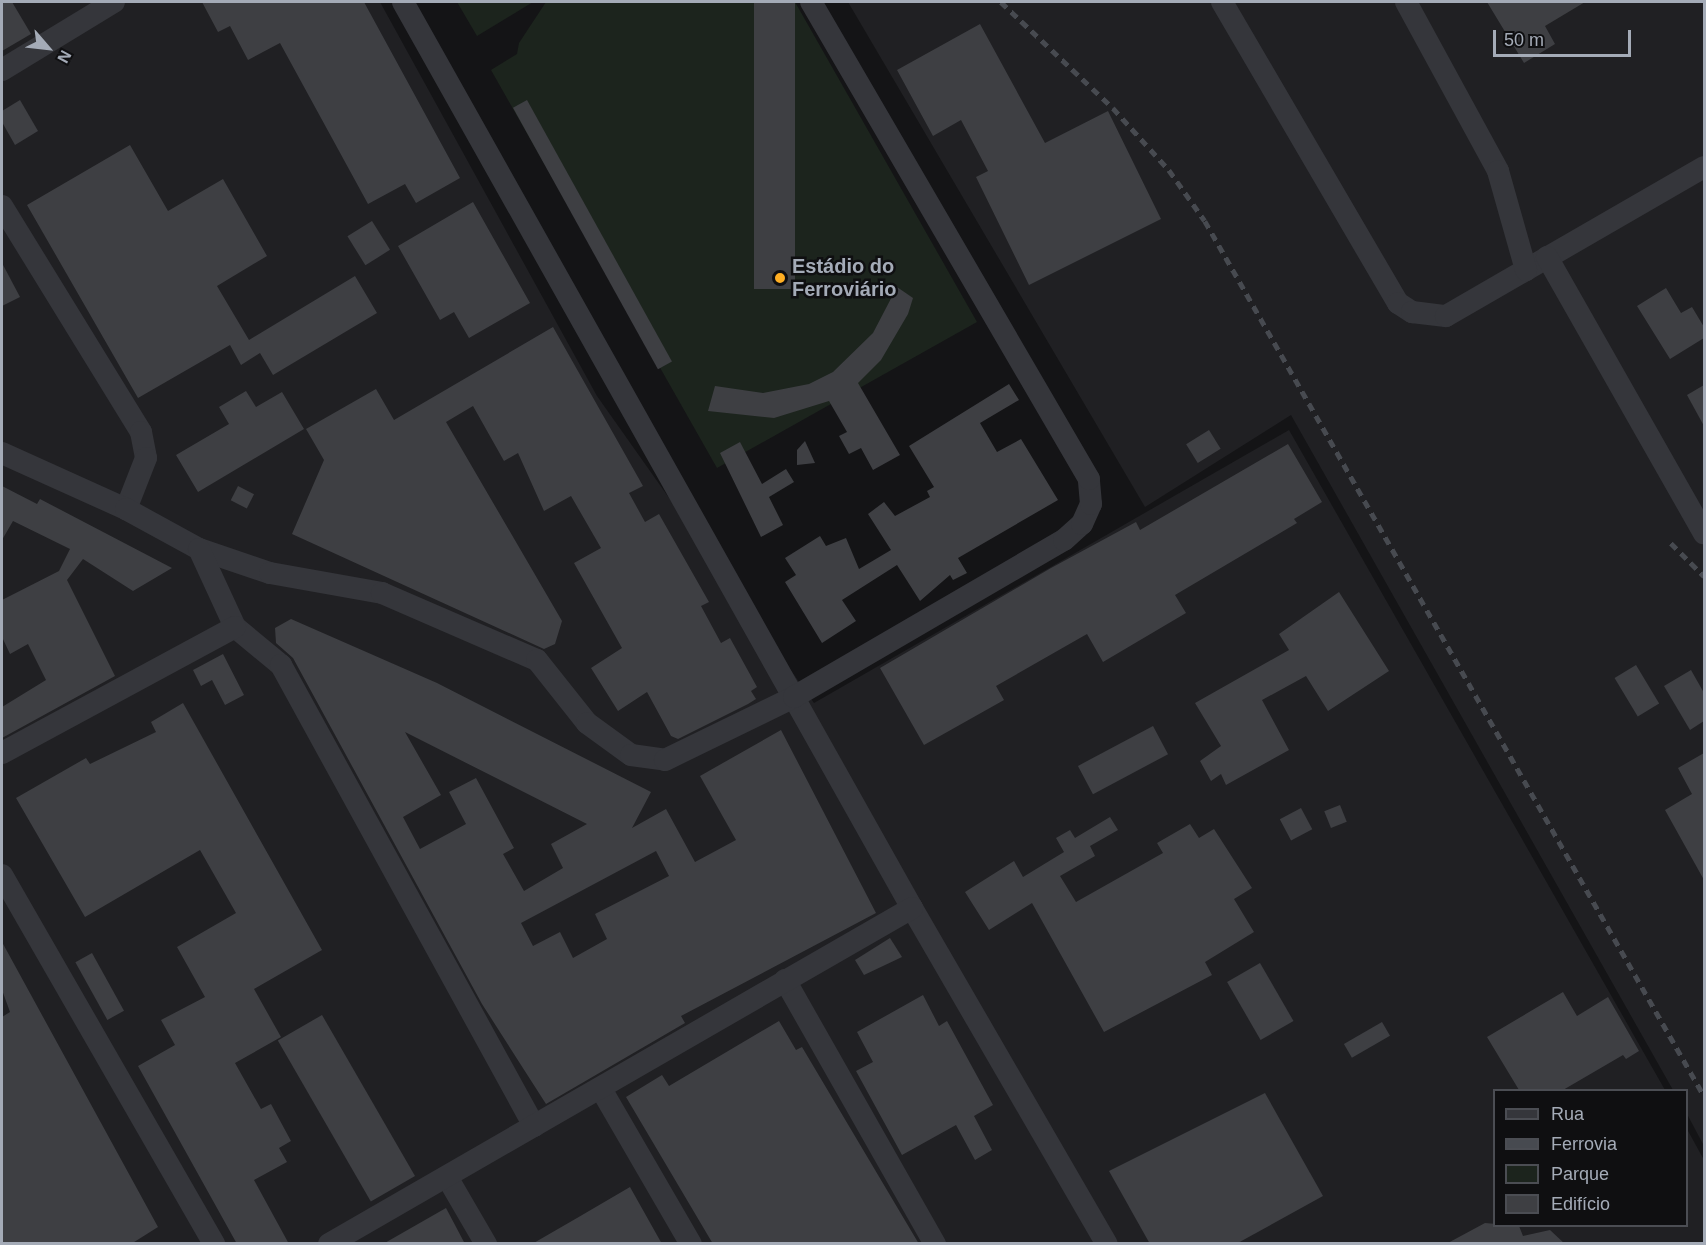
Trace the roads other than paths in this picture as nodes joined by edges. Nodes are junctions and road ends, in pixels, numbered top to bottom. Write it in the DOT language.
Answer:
graph roads {
  1 [pos="114,2"];
  2 [pos="403,2"];
  3 [pos="811,2"];
  4 [pos="1222,2"];
  5 [pos="1406,2"];
  6 [pos="2,70"];
  7 [pos="1704,167"];
  8 [pos="2,206"];
  9 [pos="1547,257"];
  10 [pos="1526,270"];
  11 [pos="2,453"];
  12 [pos="126,509"];
  13 [pos="1704,534"];
  14 [pos="199,549"];
  15 [pos="235,627"];
  16 [pos="794,697"];
  17 [pos="2,753"];
  18 [pos="2,875"];
  19 [pos="912,908"];
  20 [pos="785,980"];
  21 [pos="601,1089"];
  22 [pos="534,1126"];
  23 [pos="447,1177"];
  24 [pos="214,1244"];
  25 [pos="328,1244"];
  26 [pos="486,1244"];
  27 [pos="691,1244"];
  28 [pos="935,1244"];
  29 [pos="1107,1244"];
  1 -- 6 [label="street"];
  2 -- 16 [label="street"];
  3 -- 16 [label="street"];
  4 -- 10 [label="street"];
  5 -- 10 [label="street"];
  7 -- 9 [label="street"];
  8 -- 12 [label="street"];
  9 -- 10 [label="street"];
  9 -- 13 [label="street"];
  11 -- 12 [label="street"];
  12 -- 14 [label="street"];
  14 -- 15 [label="street"];
  14 -- 16 [label="street"];
  15 -- 17 [label="street"];
  15 -- 22 [label="street"];
  16 -- 19 [label="street"];
  18 -- 24 [label="street"];
  19 -- 20 [label="street"];
  19 -- 29 [label="street"];
  20 -- 21 [label="street"];
  20 -- 28 [label="street"];
  21 -- 22 [label="street"];
  21 -- 27 [label="street"];
  22 -- 23 [label="street"];
  23 -- 25 [label="street"];
  23 -- 26 [label="street"];
}
